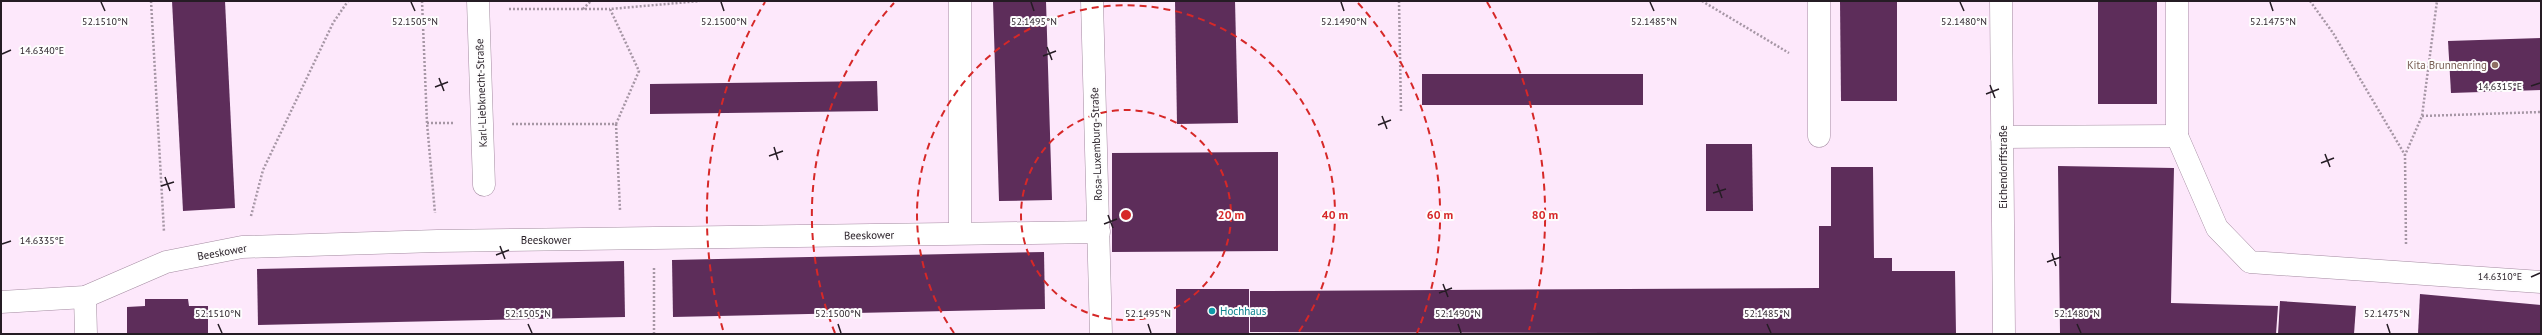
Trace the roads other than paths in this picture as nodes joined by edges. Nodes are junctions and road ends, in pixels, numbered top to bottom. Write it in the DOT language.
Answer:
graph roads {
  1 [pos="960,1"];
  2 [pos="1092,1"];
  3 [pos="1819,1"];
  4 [pos="2001,1"];
  5 [pos="2177,1"];
  6 [pos="478,5"];
  7 [pos="1819,136"];
  8 [pos="2177,136"];
  9 [pos="2002,137"];
  10 [pos="484,185"];
  11 [pos="1099,232"];
  12 [pos="960,233"];
  13 [pos="2541,282"];
  14 [pos="85,297"];
  15 [pos="1,302"];
  16 [pos="86,334"];
  17 [pos="1101,334"];
  18 [pos="2004,334"];
  1 -- 12 [label="street"];
  2 -- 11 [label="street, Rosa-Luxemburg-Straße"];
  3 -- 7 [label="street"];
  4 -- 9 [label="street, Eichendorffstraße"];
  5 -- 8 [label="street"];
  6 -- 10 [label="street, Karl-Liebknecht-Straße"];
  8 -- 9 [label="street"];
  8 -- 13 [label="street"];
  9 -- 18 [label="street, Eichendorffstraße"];
  11 -- 12 [label="street, Beeskower"];
  11 -- 17 [label="street, Rosa-Luxemburg-Straße"];
  12 -- 14 [label="street, Beeskower"];
  14 -- 15 [label="street, Beeskower"];
  14 -- 16 [label="street"];
}
